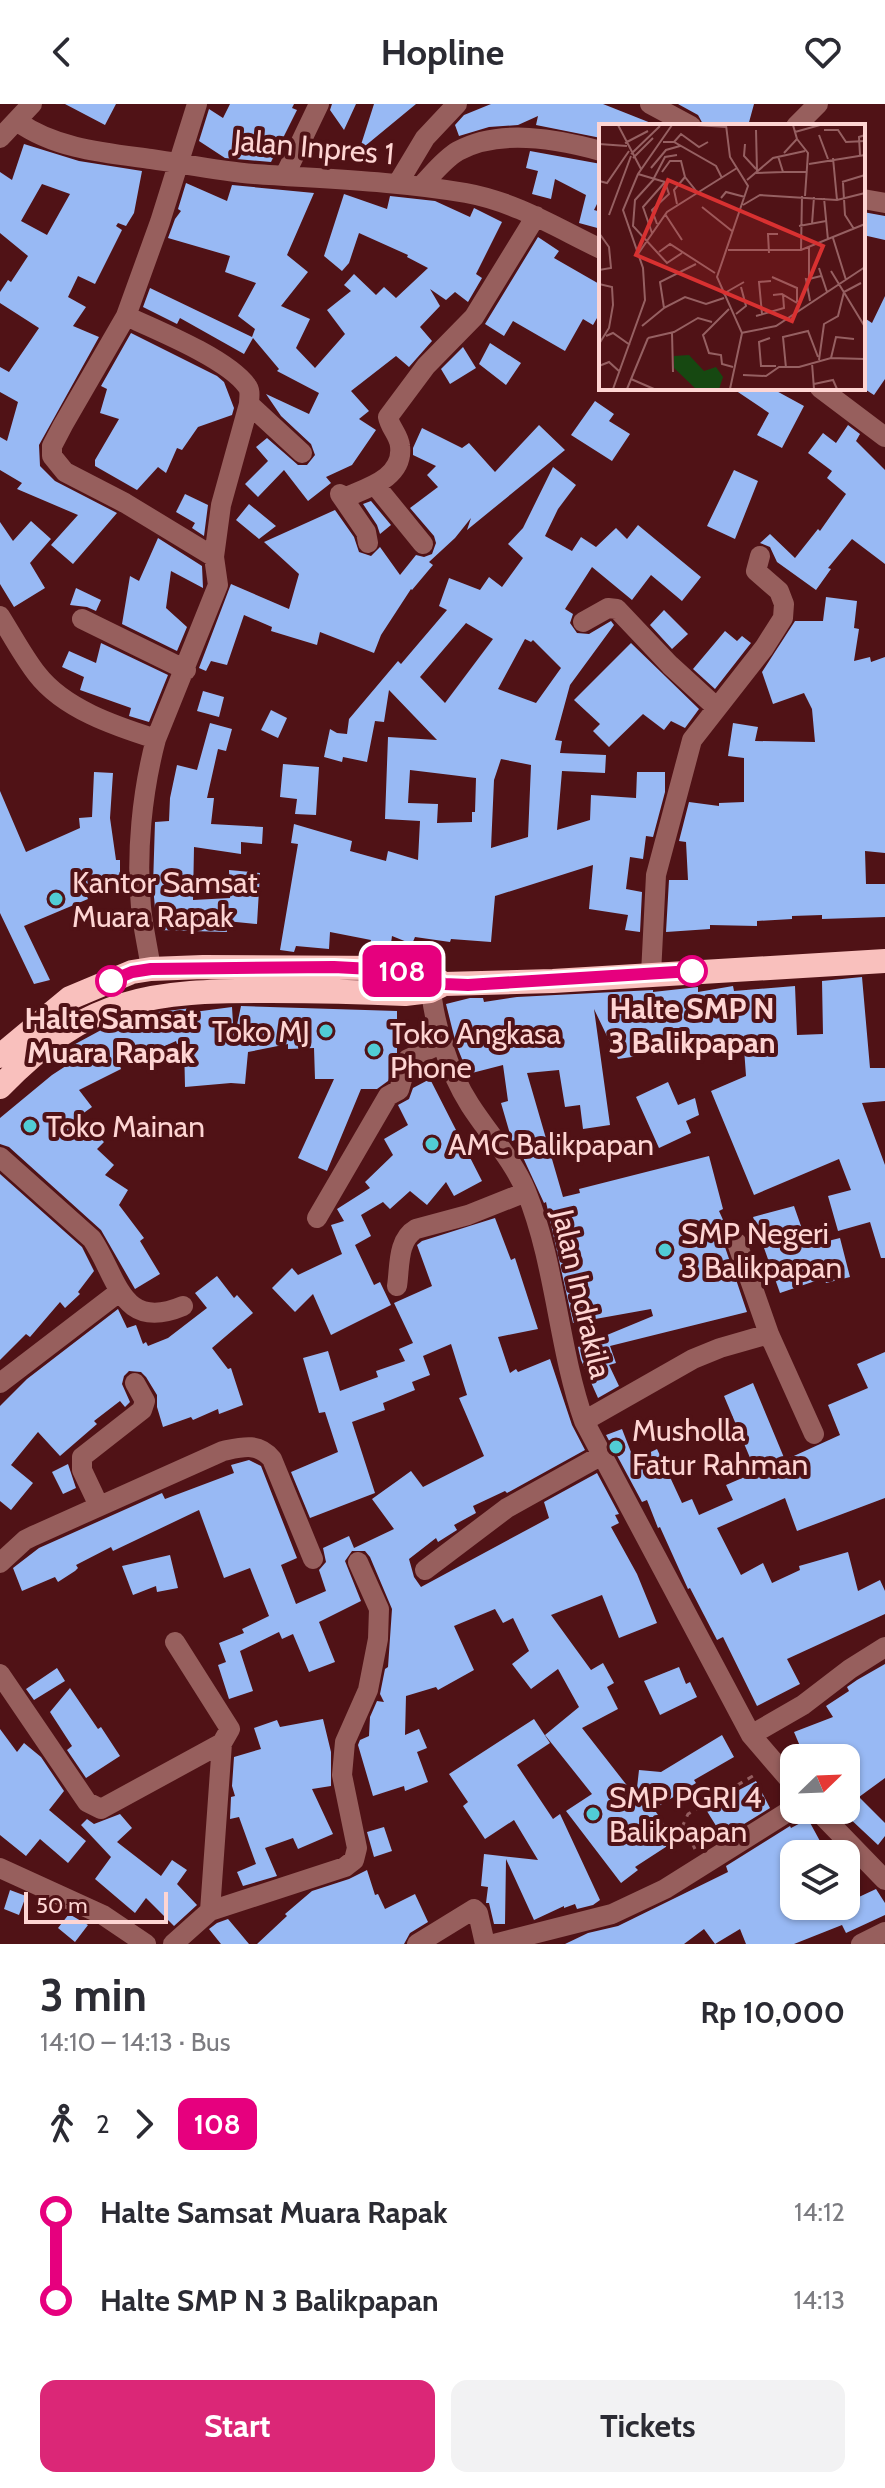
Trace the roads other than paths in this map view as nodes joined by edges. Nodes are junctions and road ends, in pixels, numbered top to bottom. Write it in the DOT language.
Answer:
graph roads {
  1 [pos="32,104"];
  2 [pos="197,104"];
  3 [pos="319,104"];
  4 [pos="457,104"];
  5 [pos="650,104"];
  6 [pos="818,104"];
  7 [pos="18,122"];
  8 [pos="687,124"];
  9 [pos="798,124"];
  10 [pos="0,138"];
  11 [pos="599,150"];
  12 [pos="179,163"];
  13 [pos="285,175"];
  14 [pos="398,183"];
  15 [pos="421,186"];
  16 [pos="865,199"];
  17 [pos="885,203"];
  18 [pos="536,216"];
  19 [pos="599,248"];
  20 [pos="126,316"];
  21 [pos="823,390"];
  22 [pos="249,404"];
  23 [pos="885,437"];
  24 [pos="302,453"];
  25 [pos="375,485"];
  26 [pos="368,543"];
  27 [pos="423,544"];
  28 [pos="760,556"];
  29 [pos="214,557"];
  30 [pos="0,616"];
  31 [pos="82,619"];
  32 [pos="583,622"];
  33 [pos="186,670"];
  34 [pos="717,708"];
  35 [pos="156,739"];
  36 [pos="885,961"];
  37 [pos="151,969"];
  38 [pos="651,974"];
  39 [pos="435,983"];
  40 [pos="443,1043"];
  41 [pos="0,1056"];
  42 [pos="0,1087"];
  43 [pos="0,1157"];
  44 [pos="526,1192"];
  45 [pos="317,1218"];
  46 [pos="737,1243"];
  47 [pos="397,1286"];
  48 [pos="119,1292"];
  49 [pos="183,1306"];
  50 [pos="769,1334"];
  51 [pos="0,1383"];
  52 [pos="135,1383"];
  53 [pos="584,1421"];
  54 [pos="814,1434"];
  55 [pos="602,1455"];
  56 [pos="99,1506"];
  57 [pos="313,1559"];
  58 [pos="358,1562"];
  59 [pos="0,1563"];
  60 [pos="425,1570"];
  61 [pos="175,1642"];
  62 [pos="885,1647"];
  63 [pos="3,1687"];
  64 [pos="751,1735"];
  65 [pos="222,1743"];
  66 [pos="780,1768"];
  67 [pos="780,1817"];
  68 [pos="831,1824"];
  69 [pos="0,1868"];
  70 [pos="885,1880"];
  71 [pos="210,1911"];
  72 [pos="885,1932"];
  73 [pos="146,1944"];
  74 [pos="173,1944"];
  75 [pos="417,1944"];
  76 [pos="485,1944"];
  77 [pos="494,1944"];
  78 [pos="861,1944"];
  1 -- 7 [label="street"];
  2 -- 12 [label="street"];
  3 -- 13 [label="street"];
  4 -- 14 [label="street"];
  5 -- 8 [label="street"];
  6 -- 9 [label="street"];
  7 -- 10 [label="street"];
  7 -- 12 [label="street, Jalan Inpres 1"];
  11 -- 15 [label="street"];
  12 -- 13 [label="street, Jalan Inpres 1"];
  12 -- 20 [label="street"];
  13 -- 14 [label="street, Jalan Inpres 1"];
  14 -- 15 [label="street, Jalan Inpres 1"];
  15 -- 18 [label="street, Jalan Inpres 1"];
  16 -- 17 [label="street"];
  18 -- 19 [label="street, Jalan Inpres 1"];
  18 -- 25 [label="street"];
  20 -- 22 [label="street"];
  20 -- 29 [label="street"];
  21 -- 23 [label="street"];
  22 -- 24 [label="street"];
  22 -- 29 [label="street"];
  25 -- 26 [label="street"];
  25 -- 27 [label="street"];
  28 -- 34 [label="street"];
  29 -- 33 [label="street"];
  30 -- 35 [label="street"];
  31 -- 33 [label="street"];
  32 -- 34 [label="street"];
  33 -- 35 [label="street"];
  34 -- 38 [label="street"];
  35 -- 37 [label="street"];
  36 -- 38 [label="highway"];
  37 -- 39 [label="highway"];
  37 -- 41 [label="highway"];
  38 -- 39 [label="highway"];
  39 -- 40 [label="street, Jalan Indrakila"];
  39 -- 42 [label="highway"];
  40 -- 44 [label="street, Jalan Indrakila"];
  40 -- 45 [label="street"];
  43 -- 48 [label="street"];
  44 -- 47 [label="street"];
  44 -- 53 [label="street, Jalan Indrakila"];
  46 -- 50 [label="street"];
  48 -- 49 [label="street"];
  48 -- 51 [label="street"];
  50 -- 53 [label="street"];
  50 -- 54 [label="street"];
  52 -- 56 [label="street"];
  53 -- 55 [label="street, Jalan Indrakila"];
  55 -- 60 [label="street"];
  55 -- 64 [label="street, Jalan Indrakila"];
  56 -- 57 [label="street"];
  56 -- 59 [label="street"];
  58 -- 71 [label="street"];
  61 -- 65 [label="street"];
  62 -- 64 [label="street"];
  63 -- 65 [label="street"];
  64 -- 66 [label="street, Jalan Indrakila"];
  65 -- 71 [label="street"];
  67 -- 77 [label="street"];
  68 -- 70 [label="street"];
  69 -- 73 [label="street"];
  71 -- 74 [label="street"];
  72 -- 78 [label="street"];
  75 -- 76 [label="street"];
}
